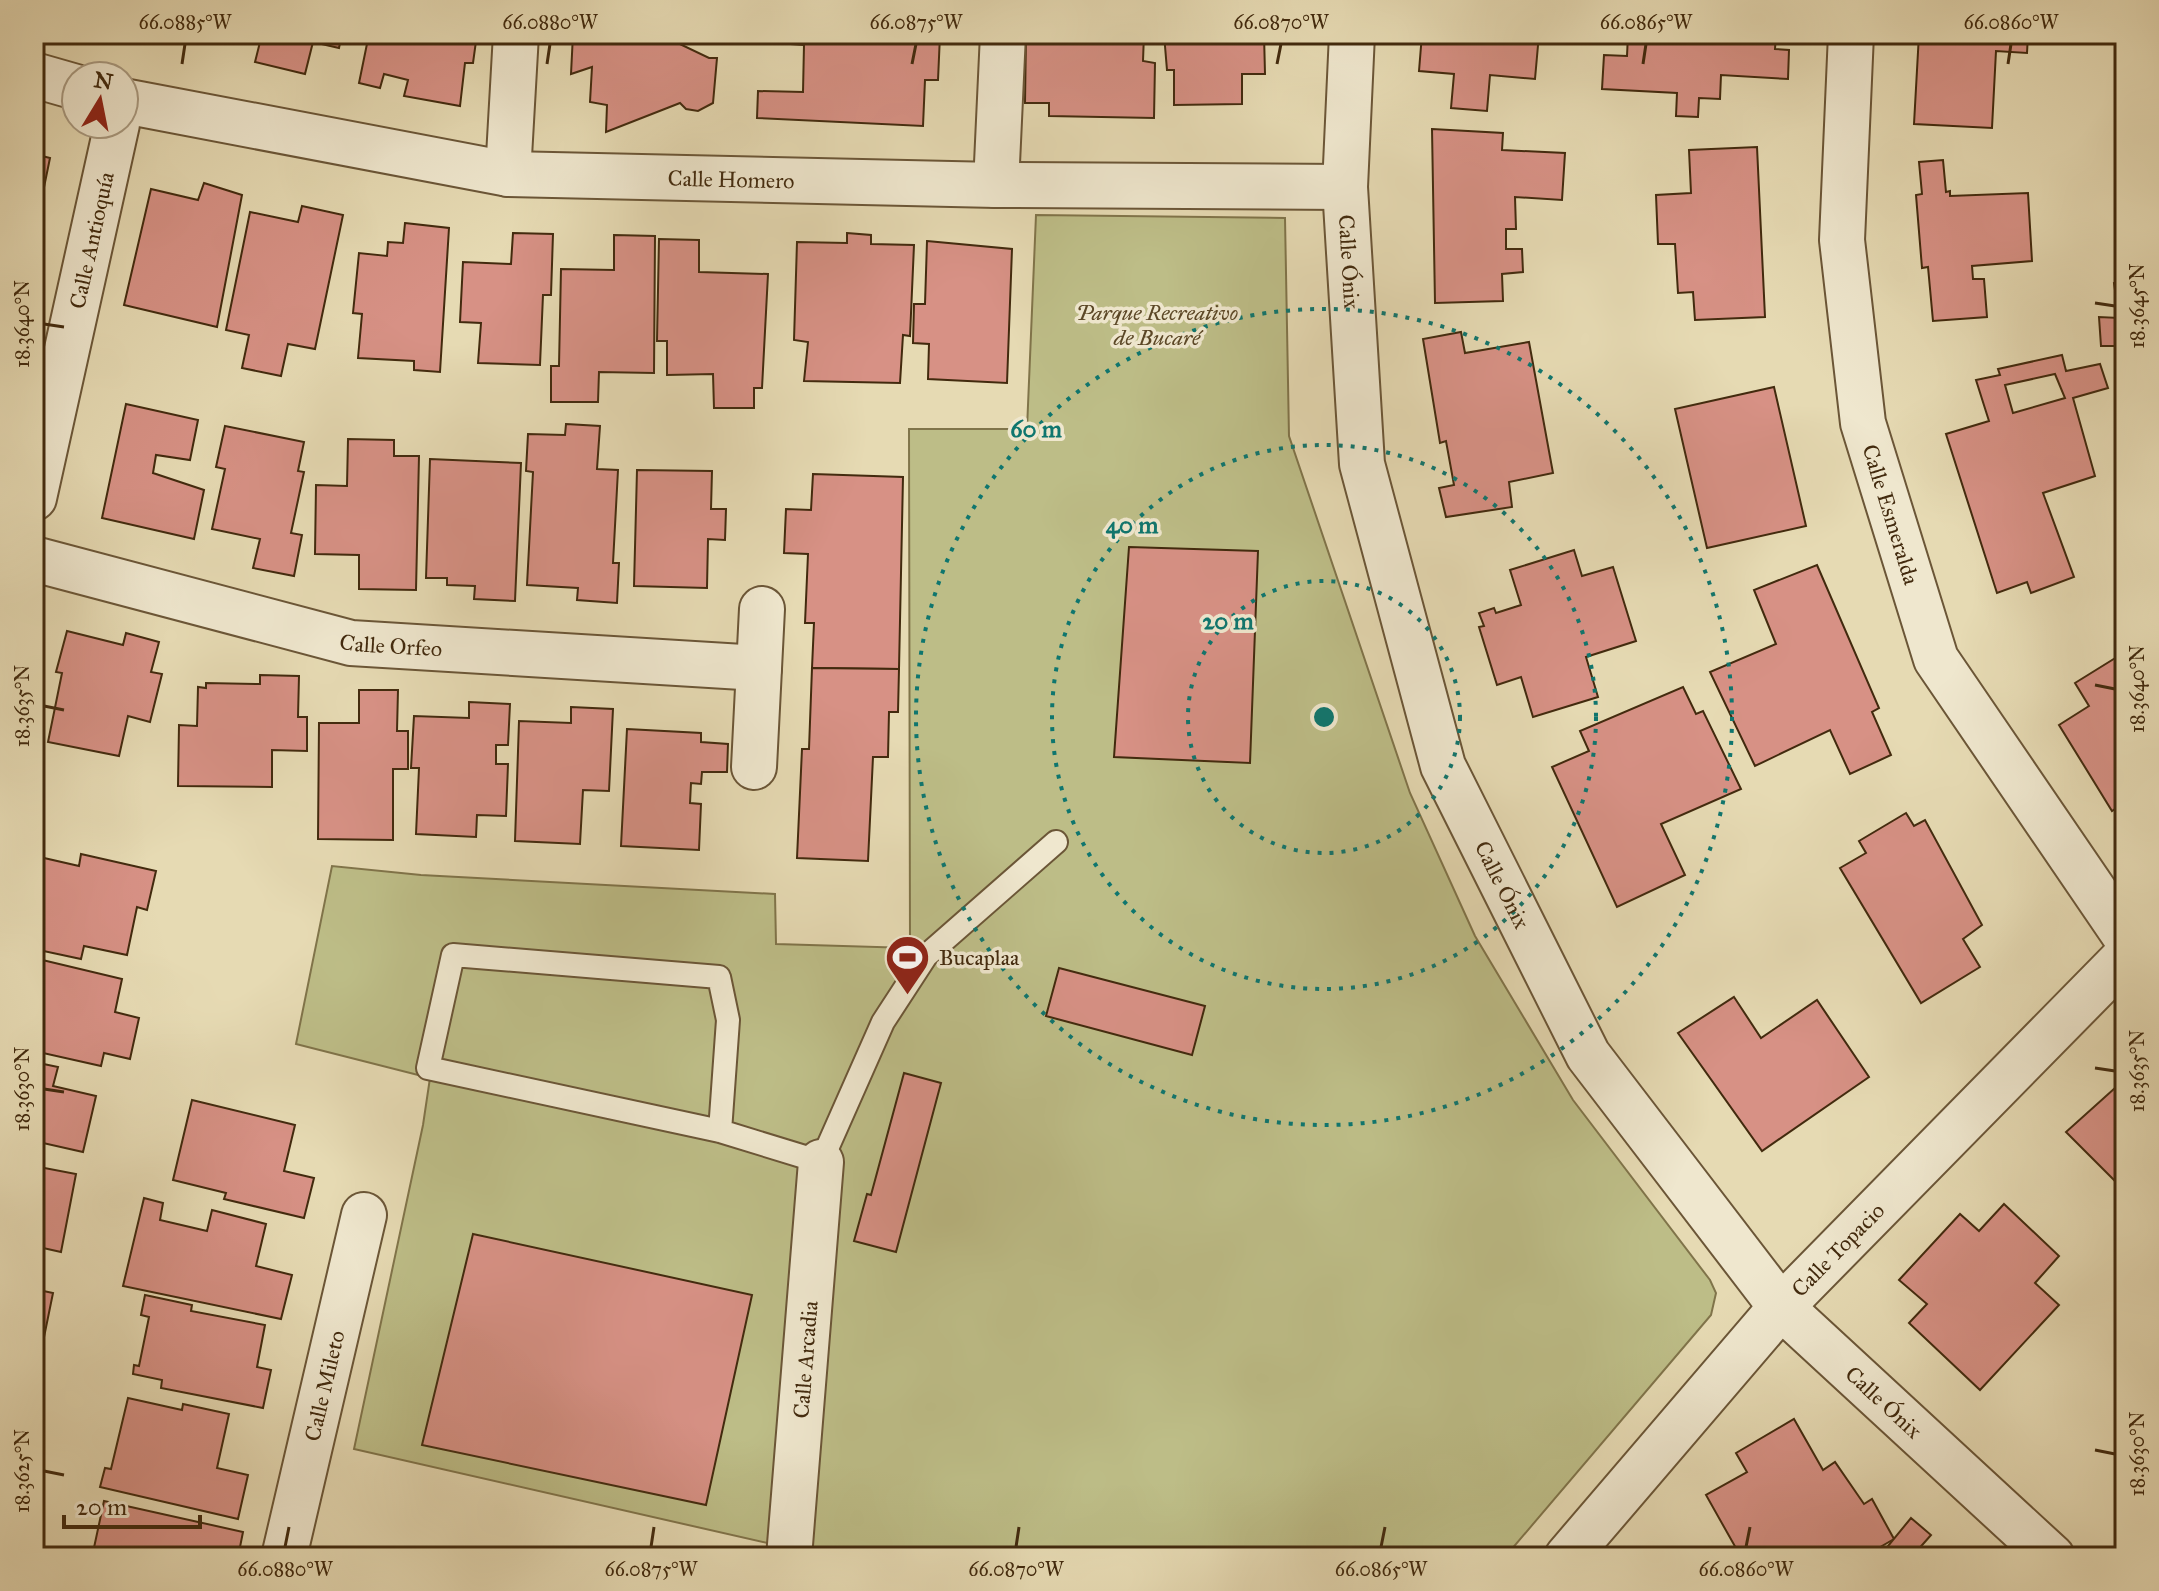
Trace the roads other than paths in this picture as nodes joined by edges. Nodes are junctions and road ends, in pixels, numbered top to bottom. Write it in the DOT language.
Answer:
graph roads {
  1 [pos="516,34"];
  2 [pos="1003,34"];
  3 [pos="1352,34"];
  4 [pos="1851,34"];
  5 [pos="34,75"];
  6 [pos="60,82"];
  7 [pos="140,104"];
  8 [pos="113,140"];
  9 [pos="508,174"];
  10 [pos="996,185"];
  11 [pos="1345,187"];
  12 [pos="34,498"];
  13 [pos="34,559"];
  14 [pos="762,609"];
  15 [pos="759,668"];
  16 [pos="754,767"];
  17 [pos="1056,842"];
  18 [pos="2125,936"];
  19 [pos="2125,957"];
  20 [pos="720,1131"];
  21 [pos="821,1162"];
  22 [pos="364,1215"];
  23 [pos="1781,1307"];
  24 [pos="284,1557"];
  25 [pos="789,1557"];
  26 [pos="1567,1557"];
  27 [pos="2052,1557"];
  1 -- 9 [label="street"];
  2 -- 10 [label="street"];
  3 -- 11 [label="street, Calle Ónix"];
  4 -- 18 [label="street, Calle Esmeralda"];
  5 -- 6 [label="street"];
  7 -- 9 [label="street, Calle Homero"];
  8 -- 12 [label="street, Calle Antioquía"];
  9 -- 10 [label="street, Calle Homero"];
  10 -- 11 [label="street, Calle Homero"];
  11 -- 23 [label="street, Calle Ónix"];
  13 -- 15 [label="street, Calle Orfeo"];
  14 -- 15 [label="street"];
  15 -- 16 [label="street"];
  17 -- 21 [label="lane"];
  19 -- 23 [label="street, Calle Topacio"];
  20 -- 20 [label="lane"];
  20 -- 21 [label="lane"];
  21 -- 25 [label="street, Calle Arcadia"];
  22 -- 24 [label="street, Calle Mileto"];
  23 -- 26 [label="street, Calle Topacio"];
  23 -- 27 [label="street, Calle Ónix"];
}
